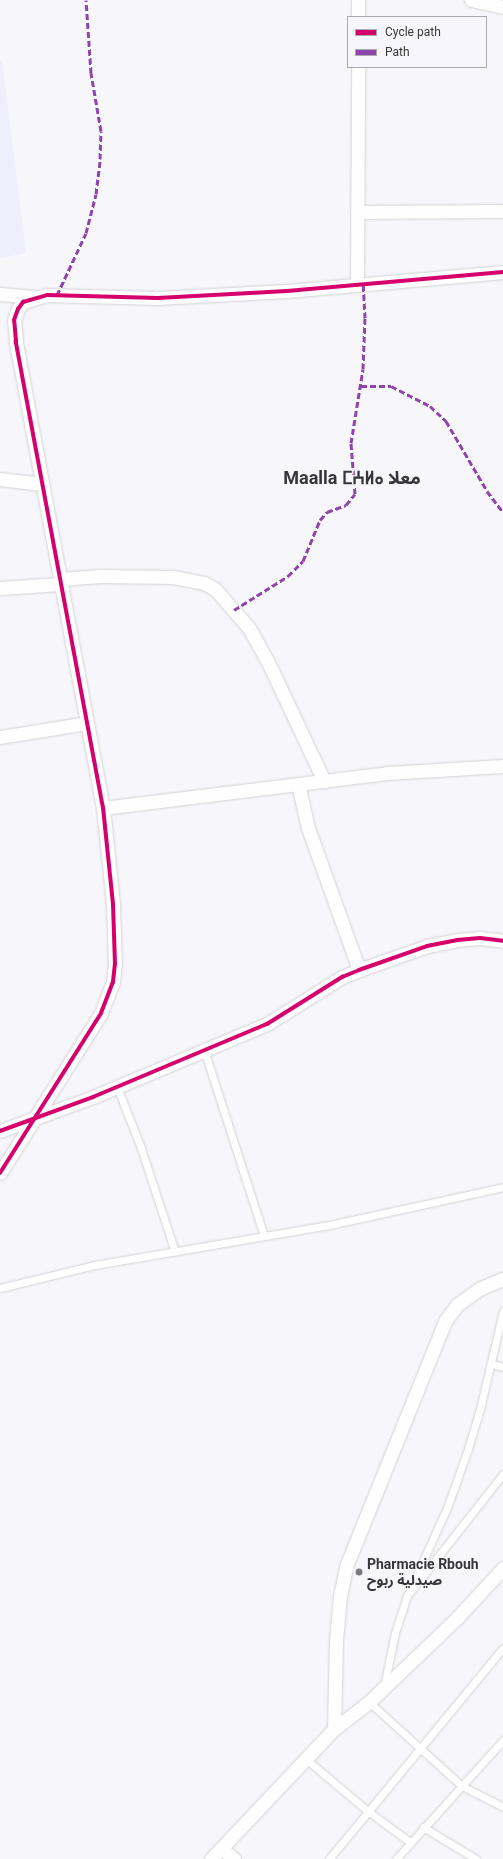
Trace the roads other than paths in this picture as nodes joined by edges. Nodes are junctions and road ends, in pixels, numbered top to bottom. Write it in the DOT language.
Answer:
graph roads {
  1 [pos="358,0"];
  2 [pos="471,0"];
  3 [pos="503,7"];
  4 [pos="358,16"];
  5 [pos="358,68"];
  6 [pos="503,211"];
  7 [pos="357,212"];
  8 [pos="503,272"];
  9 [pos="357,285"];
  10 [pos="0,294"];
  11 [pos="34,297"];
  12 [pos="0,479"];
  13 [pos="42,484"];
  14 [pos="60,581"];
  15 [pos="0,588"];
  16 [pos="86,724"];
  17 [pos="0,737"];
  18 [pos="503,766"];
  19 [pos="324,781"];
  20 [pos="298,784"];
  21 [pos="103,808"];
  22 [pos="503,941"];
  23 [pos="359,970"];
  24 [pos="204,1050"];
  25 [pos="117,1087"];
  26 [pos="33,1121"];
  27 [pos="0,1131"];
  28 [pos="0,1173"];
  29 [pos="503,1187"];
  30 [pos="264,1236"];
  31 [pos="175,1252"];
  32 [pos="503,1279"];
  33 [pos="0,1288"];
  34 [pos="503,1311"];
  35 [pos="503,1317"];
  36 [pos="492,1364"];
  37 [pos="503,1367"];
  38 [pos="503,1474"];
  39 [pos="503,1568"];
  40 [pos="407,1596"];
  41 [pos="503,1648"];
  42 [pos="383,1687"];
  43 [pos="369,1702"];
  44 [pos="334,1729"];
  45 [pos="503,1740"];
  46 [pos="421,1747"];
  47 [pos="307,1760"];
  48 [pos="462,1786"];
  49 [pos="503,1807"];
  50 [pos="369,1812"];
  51 [pos="423,1827"];
  52 [pos="410,1842"];
  53 [pos="221,1848"];
  54 [pos="211,1859"];
  55 [pos="234,1859"];
  56 [pos="328,1859"];
  57 [pos="396,1859"];
  58 [pos="476,1859"];
  1 -- 4 [label="street"];
  2 -- 3 [label="street"];
  5 -- 7 [label="street"];
  6 -- 7 [label="street"];
  7 -- 9 [label="street"];
  8 -- 9 [label="street"];
  9 -- 11 [label="street"];
  10 -- 11 [label="street"];
  11 -- 13 [label="street"];
  12 -- 13 [label="street"];
  13 -- 14 [label="street"];
  14 -- 15 [label="street"];
  14 -- 16 [label="street"];
  14 -- 19 [label="street"];
  16 -- 17 [label="street"];
  16 -- 21 [label="street"];
  18 -- 19 [label="street"];
  19 -- 20 [label="street"];
  20 -- 21 [label="street"];
  20 -- 23 [label="street"];
  21 -- 26 [label="street"];
  22 -- 23 [label="street"];
  23 -- 24 [label="street"];
  24 -- 25 [label="street"];
  24 -- 30 [label="lane"];
  25 -- 26 [label="street"];
  25 -- 31 [label="lane"];
  26 -- 27 [label="street"];
  26 -- 28 [label="street"];
  29 -- 30 [label="lane"];
  30 -- 31 [label="lane"];
  31 -- 33 [label="lane"];
  32 -- 44 [label="street"];
  34 -- 35 [label="lane"];
  35 -- 36 [label="lane"];
  36 -- 37 [label="lane"];
  36 -- 40 [label="lane"];
  38 -- 40 [label="lane"];
  39 -- 42 [label="street"];
  40 -- 42 [label="lane"];
  41 -- 46 [label="lane"];
  42 -- 43 [label="street"];
  43 -- 44 [label="street"];
  43 -- 46 [label="lane"];
  44 -- 47 [label="street"];
  45 -- 48 [label="lane"];
  46 -- 48 [label="lane"];
  46 -- 50 [label="lane"];
  47 -- 50 [label="lane"];
  47 -- 53 [label="street"];
  48 -- 49 [label="lane"];
  48 -- 51 [label="lane"];
  50 -- 52 [label="lane"];
  50 -- 56 [label="lane"];
  51 -- 52 [label="lane"];
  51 -- 58 [label="lane"];
  52 -- 57 [label="lane"];
  53 -- 54 [label="street"];
  53 -- 55 [label="street"];
}
